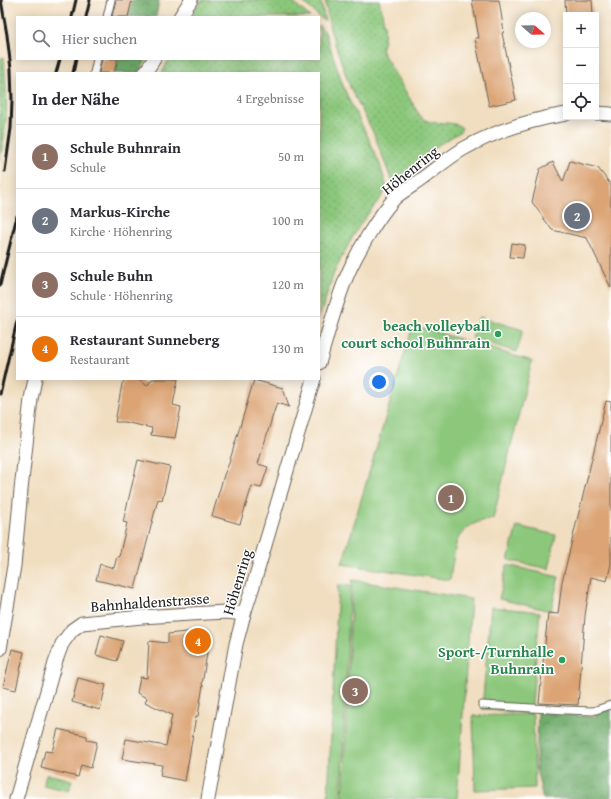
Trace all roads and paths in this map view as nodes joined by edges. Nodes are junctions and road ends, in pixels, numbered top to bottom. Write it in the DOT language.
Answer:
graph roads {
  1 [pos="111,0"];
  2 [pos="191,0"];
  3 [pos="107,16"];
  4 [pos="181,16"];
  5 [pos="97,60"];
  6 [pos="153,60"];
  7 [pos="94,72"];
  8 [pos="146,72"];
  9 [pos="599,113"];
  10 [pos="611,114"];
  11 [pos="563,115"];
  12 [pos="320,361"];
  13 [pos="35,380"];
  14 [pos="314,380"];
  15 [pos="244,614"];
  16 [pos="0,648"];
  17 [pos="482,705"];
  18 [pos="611,705"];
  19 [pos="16,799"];
  20 [pos="208,799"];
  1 -- 3 [label="lane"];
  2 -- 4 [label="street"];
  5 -- 7 [label="lane"];
  6 -- 8 [label="street"];
  9 -- 10 [label="street"];
  11 -- 12 [label="street, Höhenring"];
  13 -- 16 [label="street"];
  14 -- 15 [label="street, Höhenring"];
  15 -- 19 [label="street, Bahnhaldenstrasse"];
  15 -- 20 [label="street, Höhenring"];
  17 -- 18 [label="lane"];
}
